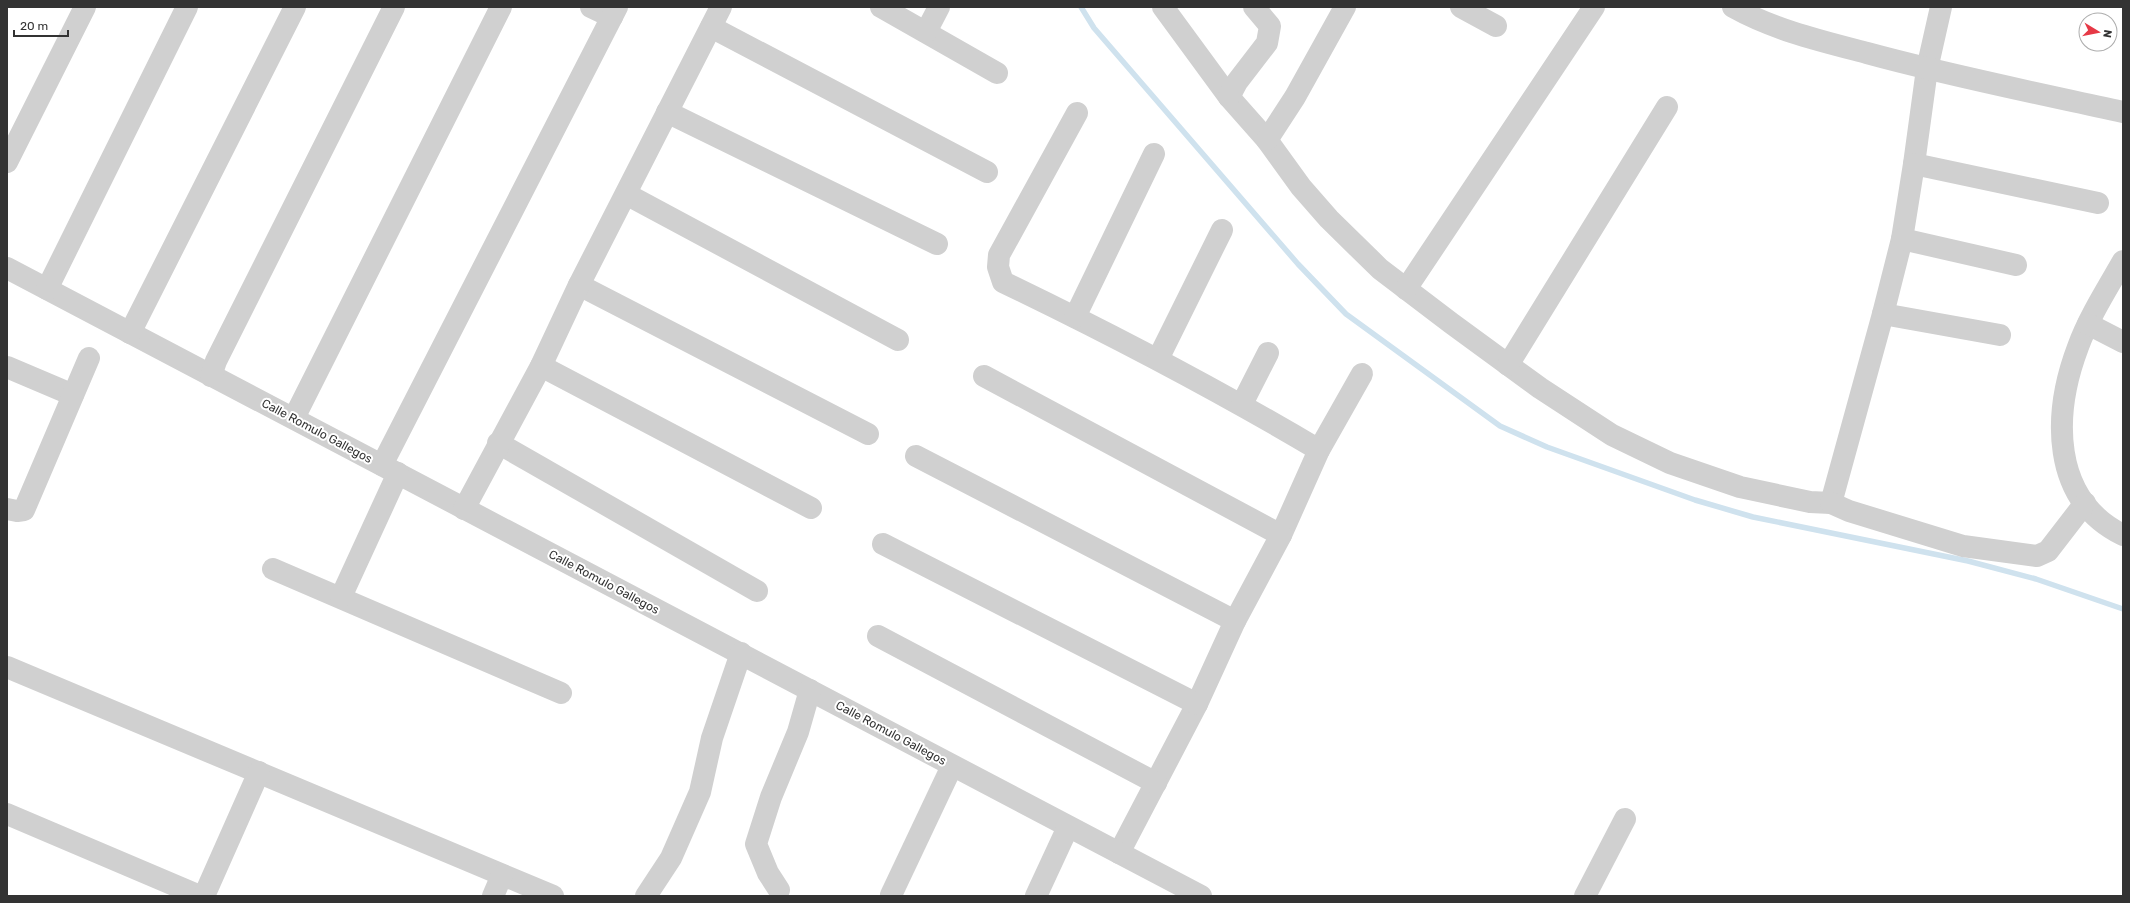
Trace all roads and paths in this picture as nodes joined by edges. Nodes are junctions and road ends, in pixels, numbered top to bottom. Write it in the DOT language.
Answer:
graph roads {
  1 [pos="84,7"];
  2 [pos="187,7"];
  3 [pos="295,7"];
  4 [pos="394,7"];
  5 [pos="501,7"];
  6 [pos="591,7"];
  7 [pos="721,7"];
  8 [pos="881,7"];
  9 [pos="939,7"];
  10 [pos="1163,7"];
  11 [pos="1254,7"];
  12 [pos="1345,7"];
  13 [pos="1461,7"];
  14 [pos="1594,7"];
  15 [pos="1733,7"];
  16 [pos="1940,7"];
  17 [pos="614,12"];
  18 [pos="1496,26"];
  19 [pos="711,27"];
  20 [pos="926,32"];
  21 [pos="1927,69"];
  22 [pos="997,73"];
  23 [pos="1229,97"];
  24 [pos="1667,107"];
  25 [pos="667,112"];
  26 [pos="2123,112"];
  27 [pos="1077,113"];
  28 [pos="1267,140"];
  29 [pos="1154,154"];
  30 [pos="7,162"];
  31 [pos="1914,164"];
  32 [pos="988,172"];
  33 [pos="626,194"];
  34 [pos="2098,203"];
  35 [pos="1222,230"];
  36 [pos="1902,239"];
  37 [pos="937,244"];
  38 [pos="2123,261"];
  39 [pos="2016,265"];
  40 [pos="7,268"];
  41 [pos="579,285"];
  42 [pos="47,289"];
  43 [pos="1406,289"];
  44 [pos="1883,314"];
  45 [pos="1075,317"];
  46 [pos="2088,324"];
  47 [pos="130,332"];
  48 [pos="2000,335"];
  49 [pos="898,340"];
  50 [pos="2123,342"];
  51 [pos="1268,353"];
  52 [pos="89,358"];
  53 [pos="1158,359"];
  54 [pos="1508,365"];
  55 [pos="541,366"];
  56 [pos="7,367"];
  57 [pos="1362,374"];
  58 [pos="210,376"];
  59 [pos="984,376"];
  60 [pos="73,395"];
  61 [pos="1242,404"];
  62 [pos="294,418"];
  63 [pos="868,434"];
  64 [pos="498,444"];
  65 [pos="1319,450"];
  66 [pos="916,456"];
  67 [pos="390,470"];
  68 [pos="1831,503"];
  69 [pos="2085,503"];
  70 [pos="811,508"];
  71 [pos="7,509"];
  72 [pos="464,509"];
  73 [pos="1281,535"];
  74 [pos="2123,535"];
  75 [pos="883,544"];
  76 [pos="273,569"];
  77 [pos="757,591"];
  78 [pos="341,597"];
  79 [pos="1235,621"];
  80 [pos="878,636"];
  81 [pos="741,654"];
  82 [pos="8,670"];
  83 [pos="810,690"];
  84 [pos="561,693"];
  85 [pos="1197,704"];
  86 [pos="952,766"];
  87 [pos="259,772"];
  88 [pos="1156,783"];
  89 [pos="7,814"];
  90 [pos="1625,819"];
  91 [pos="1068,827"];
  92 [pos="1119,853"];
  93 [pos="502,875"];
  94 [pos="779,890"];
  95 [pos="891,895"];
  96 [pos="200,896"];
  97 [pos="204,896"];
  98 [pos="493,896"];
  99 [pos="553,896"];
  100 [pos="646,896"];
  101 [pos="1036,896"];
  102 [pos="1201,896"];
  103 [pos="1585,896"];
  1 -- 30 [label="street"];
  2 -- 42 [label="street"];
  3 -- 47 [label="street"];
  4 -- 58 [label="street"];
  5 -- 62 [label="street"];
  6 -- 17 [label="street"];
  7 -- 19 [label="street"];
  8 -- 20 [label="street"];
  9 -- 20 [label="street"];
  10 -- 23 [label="street"];
  11 -- 23 [label="street"];
  12 -- 28 [label="street"];
  13 -- 18 [label="street"];
  14 -- 43 [label="street"];
  15 -- 21 [label="street"];
  16 -- 21 [label="street"];
  17 -- 67 [label="street"];
  19 -- 25 [label="street"];
  19 -- 32 [label="street"];
  20 -- 22 [label="street"];
  21 -- 26 [label="street"];
  21 -- 31 [label="street"];
  23 -- 28 [label="street"];
  24 -- 54 [label="street"];
  25 -- 33 [label="street"];
  25 -- 37 [label="street"];
  27 -- 45 [label="street"];
  28 -- 43 [label="street"];
  29 -- 45 [label="street"];
  31 -- 34 [label="street"];
  31 -- 36 [label="street"];
  33 -- 41 [label="street"];
  33 -- 49 [label="street"];
  35 -- 53 [label="street"];
  36 -- 39 [label="street"];
  36 -- 44 [label="street"];
  38 -- 46 [label="street"];
  40 -- 42 [label="street, Calle Romulo Gallegos"];
  41 -- 55 [label="street"];
  41 -- 63 [label="street"];
  42 -- 47 [label="street, Calle Romulo Gallegos"];
  43 -- 54 [label="street"];
  44 -- 48 [label="street"];
  44 -- 68 [label="street"];
  45 -- 53 [label="street"];
  46 -- 50 [label="street"];
  46 -- 69 [label="street"];
  47 -- 58 [label="street, Calle Romulo Gallegos"];
  51 -- 61 [label="street"];
  52 -- 60 [label="street"];
  53 -- 61 [label="street"];
  54 -- 68 [label="street"];
  55 -- 64 [label="street"];
  55 -- 70 [label="street"];
  56 -- 60 [label="street"];
  57 -- 65 [label="street"];
  58 -- 62 [label="street, Calle Romulo Gallegos"];
  59 -- 73 [label="street"];
  60 -- 71 [label="street"];
  61 -- 65 [label="street"];
  62 -- 67 [label="street, Calle Romulo Gallegos"];
  64 -- 72 [label="street"];
  64 -- 77 [label="street"];
  65 -- 73 [label="street"];
  66 -- 79 [label="street"];
  67 -- 72 [label="street, Calle Romulo Gallegos"];
  67 -- 78 [label="street"];
  68 -- 69 [label="street"];
  69 -- 74 [label="street"];
  72 -- 81 [label="street, Calle Romulo Gallegos"];
  73 -- 79 [label="street"];
  75 -- 85 [label="street"];
  76 -- 78 [label="street"];
  78 -- 84 [label="street"];
  79 -- 85 [label="street"];
  80 -- 88 [label="street"];
  81 -- 83 [label="street, Calle Romulo Gallegos"];
  81 -- 100 [label="street"];
  82 -- 87 [label="street"];
  83 -- 86 [label="street, Calle Romulo Gallegos"];
  83 -- 94 [label="street"];
  85 -- 88 [label="street"];
  86 -- 91 [label="street, Calle Romulo Gallegos"];
  86 -- 95 [label="street"];
  87 -- 93 [label="street"];
  87 -- 97 [label="street"];
  88 -- 92 [label="street"];
  89 -- 96 [label="street"];
  90 -- 103 [label="street"];
  91 -- 92 [label="street, Calle Romulo Gallegos"];
  91 -- 101 [label="street"];
  92 -- 102 [label="street, Calle Romulo Gallegos"];
  93 -- 98 [label="street"];
  93 -- 99 [label="street"];
}
